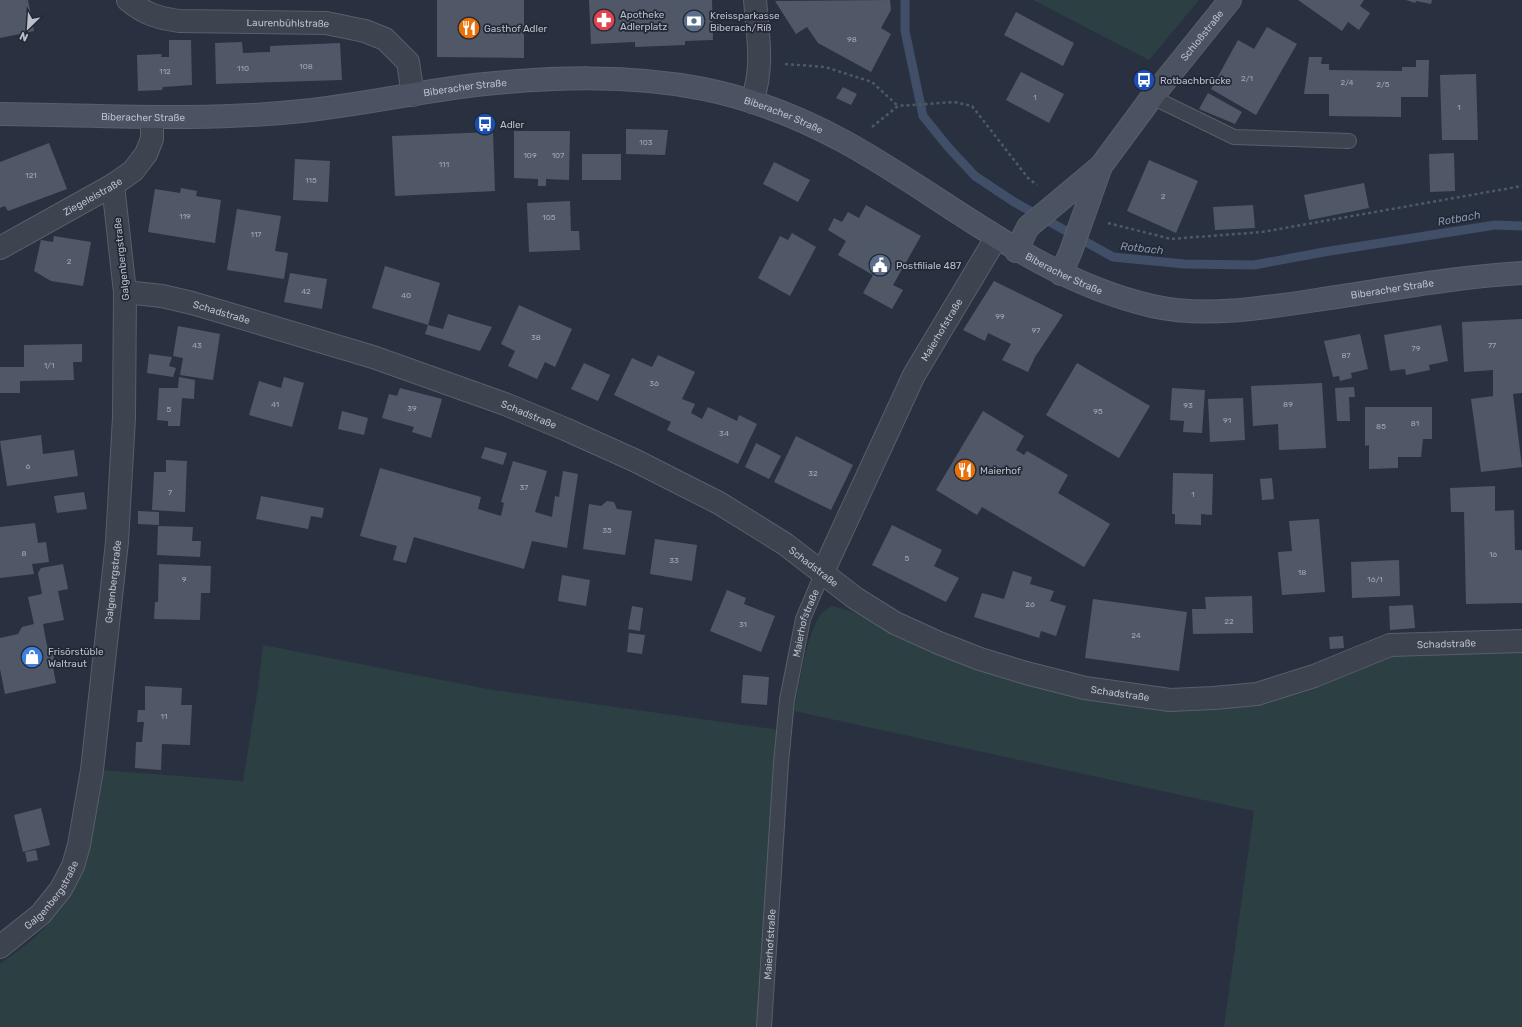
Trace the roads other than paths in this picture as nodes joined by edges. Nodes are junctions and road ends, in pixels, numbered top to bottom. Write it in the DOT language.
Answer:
graph roads {
  1 [pos="128,0"];
  2 [pos="755,0"];
  3 [pos="1230,0"];
  4 [pos="413,95"];
  5 [pos="1152,97"];
  6 [pos="752,102"];
  7 [pos="0,114"];
  8 [pos="152,118"];
  9 [pos="1349,141"];
  10 [pos="1101,166"];
  11 [pos="113,185"];
  12 [pos="996,238"];
  13 [pos="0,248"];
  14 [pos="1016,251"];
  15 [pos="1522,273"];
  16 [pos="1061,274"];
  17 [pos="125,292"];
  18 [pos="823,572"];
  19 [pos="1522,642"];
  20 [pos="0,947"];
  21 [pos="764,1027"];
  1 -- 4 [label="street, Laurenbühlstraße"];
  2 -- 6 [label="street"];
  3 -- 5 [label="street, Schloßstraße"];
  4 -- 6 [label="street, Biberacher Straße"];
  4 -- 8 [label="street, Biberacher Straße"];
  5 -- 9 [label="lane"];
  5 -- 10 [label="street, Schloßstraße"];
  6 -- 12 [label="street, Biberacher Straße"];
  7 -- 8 [label="street, Biberacher Straße"];
  8 -- 11 [label="street, Ziegeleistraße"];
  10 -- 14 [label="street, Schloßstraße"];
  10 -- 16 [label="street, Schloßstraße"];
  11 -- 13 [label="street, Ziegeleistraße"];
  11 -- 17 [label="street, Galgenbergstraße"];
  12 -- 14 [label="street, Biberacher Straße"];
  12 -- 18 [label="street, Maierhofstraße"];
  14 -- 16 [label="street, Biberacher Straße"];
  15 -- 16 [label="street, Biberacher Straße"];
  17 -- 18 [label="street, Schadstraße"];
  17 -- 20 [label="street, Galgenbergstraße"];
  18 -- 19 [label="street, Schadstraße"];
  18 -- 21 [label="lane, Maierhofstraße"];
}
